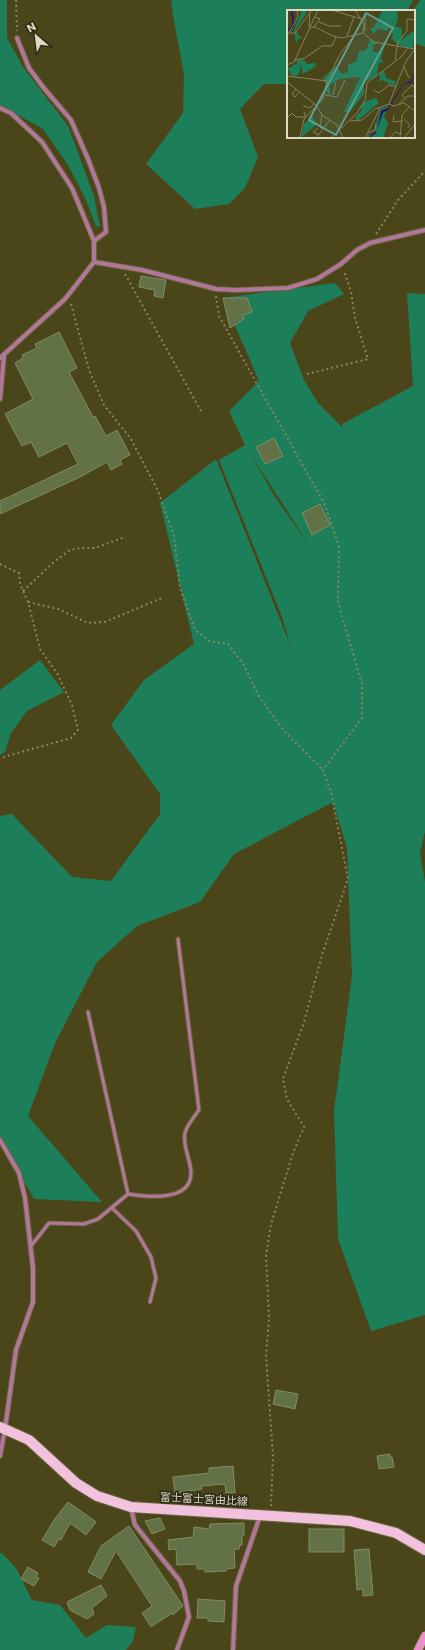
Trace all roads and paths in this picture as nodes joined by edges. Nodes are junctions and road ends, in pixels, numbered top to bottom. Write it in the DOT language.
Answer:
graph roads {
  1 [pos="16,0"];
  2 [pos="17,38"];
  3 [pos="0,108"];
  4 [pos="425,171"];
  5 [pos="425,230"];
  6 [pos="94,241"];
  7 [pos="370,243"];
  8 [pos="94,262"];
  9 [pos="341,264"];
  10 [pos="120,266"];
  11 [pos="216,289"];
  12 [pos="68,295"];
  13 [pos="2,357"];
  14 [pos="307,374"];
  15 [pos="0,399"];
  16 [pos="202,413"];
  17 [pos="125,537"];
  18 [pos="0,564"];
  19 [pos="23,591"];
  20 [pos="164,597"];
  21 [pos="28,602"];
  22 [pos="0,758"];
  23 [pos="323,770"];
  24 [pos="178,938"];
  25 [pos="88,1012"];
  26 [pos="0,1140"];
  27 [pos="128,1194"];
  28 [pos="112,1208"];
  29 [pos="31,1246"];
  30 [pos="150,1302"];
  31 [pos="3,1428"];
  32 [pos="0,1456"];
  33 [pos="131,1507"];
  34 [pos="265,1515"];
  35 [pos="425,1550"];
  36 [pos="425,1636"];
  37 [pos="177,1650"];
  38 [pos="233,1650"];
  39 [pos="418,1650"];
  1 -- 2 [label="path"];
  2 -- 6 [label="street"];
  3 -- 6 [label="street"];
  4 -- 7 [label="path"];
  5 -- 7 [label="street"];
  6 -- 8 [label="street"];
  7 -- 9 [label="street"];
  8 -- 10 [label="street"];
  8 -- 12 [label="street"];
  9 -- 11 [label="street"];
  9 -- 14 [label="path"];
  10 -- 11 [label="street"];
  10 -- 16 [label="path"];
  11 -- 23 [label="path"];
  12 -- 13 [label="street"];
  12 -- 23 [label="path"];
  13 -- 15 [label="street"];
  17 -- 19 [label="path"];
  18 -- 19 [label="path"];
  19 -- 21 [label="path"];
  20 -- 21 [label="path"];
  21 -- 22 [label="path"];
  23 -- 34 [label="path"];
  24 -- 27 [label="lane"];
  25 -- 27 [label="lane"];
  26 -- 29 [label="street"];
  27 -- 28 [label="lane"];
  28 -- 29 [label="lane"];
  28 -- 30 [label="lane"];
  29 -- 31 [label="street"];
  31 -- 32 [label="street"];
  31 -- 33 [label="main road, 富士富士宮由比線"];
  33 -- 34 [label="main road, 富士富士宮由比線"];
  33 -- 37 [label="street"];
  34 -- 35 [label="main road, 富士富士宮由比線"];
  34 -- 38 [label="street"];
  36 -- 39 [label="street"];
}
